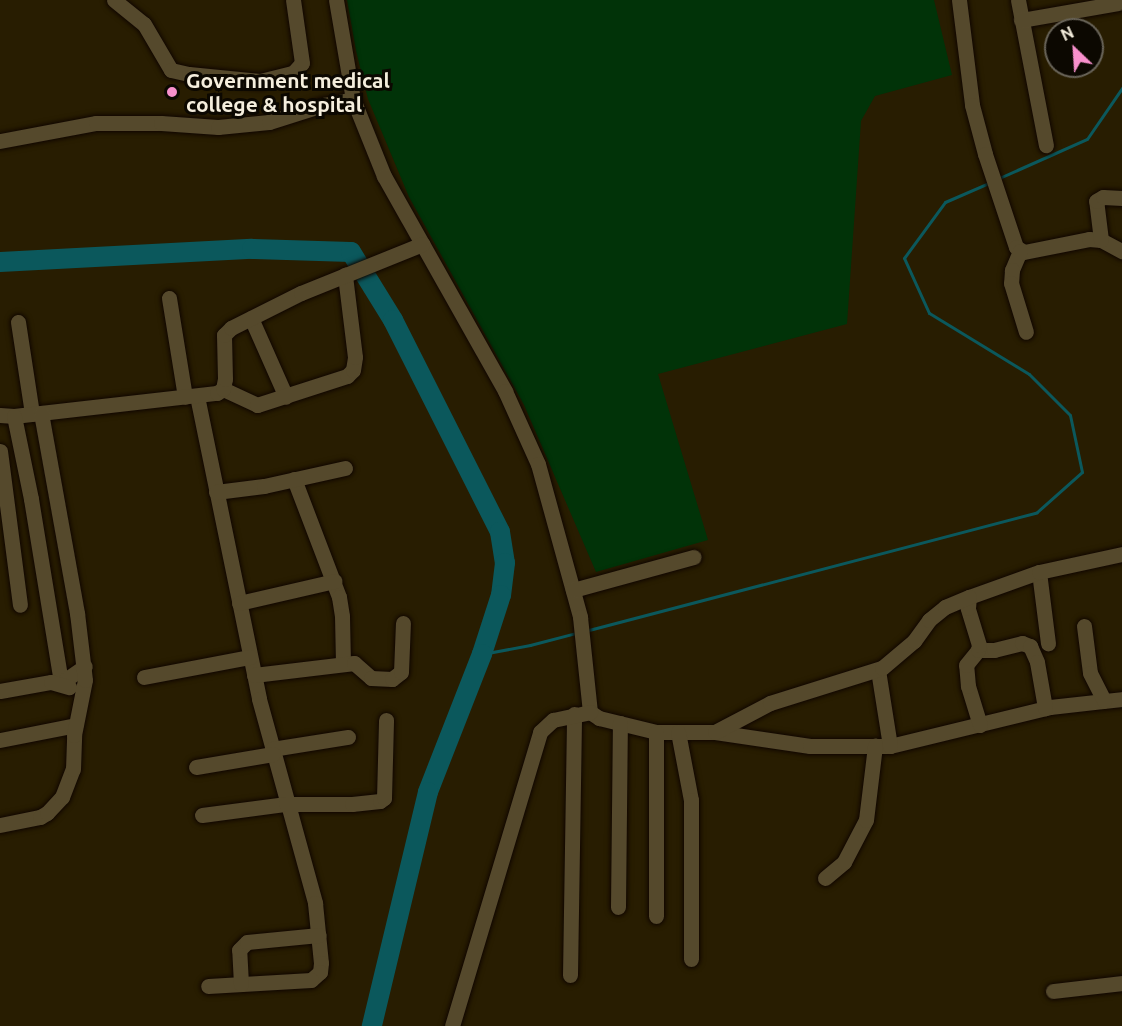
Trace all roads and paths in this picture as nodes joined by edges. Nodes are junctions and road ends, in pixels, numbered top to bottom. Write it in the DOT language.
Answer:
graph roads {
  1 [pos="114,0"];
  2 [pos="293,0"];
  3 [pos="336,0"];
  4 [pos="959,0"];
  5 [pos="1018,0"];
  6 [pos="1118,3"];
  7 [pos="1076,5"];
  8 [pos="1022,20"];
  9 [pos="353,99"];
  10 [pos="0,141"];
  11 [pos="1046,146"];
  12 [pos="1122,198"];
  13 [pos="1101,240"];
  14 [pos="422,244"];
  15 [pos="1020,251"];
  16 [pos="1122,251"];
  17 [pos="349,273"];
  18 [pos="169,298"];
  19 [pos="251,318"];
  20 [pos="18,322"];
  21 [pos="1026,332"];
  22 [pos="223,388"];
  23 [pos="191,397"];
  24 [pos="286,398"];
  25 [pos="37,414"];
  26 [pos="7,416"];
  27 [pos="0,451"];
  28 [pos="345,468"];
  29 [pos="294,479"];
  30 [pos="216,492"];
  31 [pos="694,557"];
  32 [pos="1120,559"];
  33 [pos="1039,572"];
  34 [pos="333,581"];
  35 [pos="573,590"];
  36 [pos="969,597"];
  37 [pos="238,603"];
  38 [pos="20,605"];
  39 [pos="403,623"];
  40 [pos="1084,626"];
  41 [pos="1048,643"];
  42 [pos="978,650"];
  43 [pos="250,657"];
  44 [pos="343,663"];
  45 [pos="85,666"];
  46 [pos="878,670"];
  47 [pos="254,675"];
  48 [pos="144,677"];
  49 [pos="62,683"];
  50 [pos="0,691"];
  51 [pos="83,693"];
  52 [pos="1122,699"];
  53 [pos="1104,701"];
  54 [pos="1046,708"];
  55 [pos="582,713"];
  56 [pos="386,720"];
  57 [pos="620,723"];
  58 [pos="76,724"];
  59 [pos="980,725"];
  60 [pos="656,732"];
  61 [pos="678,732"];
  62 [pos="715,732"];
  63 [pos="348,737"];
  64 [pos="0,740"];
  65 [pos="882,746"];
  66 [pos="273,751"];
  67 [pos="196,767"];
  68 [pos="286,804"];
  69 [pos="202,815"];
  70 [pos="0,825"];
  71 [pos="825,878"];
  72 [pos="618,907"];
  73 [pos="656,916"];
  74 [pos="319,935"];
  75 [pos="691,959"];
  76 [pos="570,975"];
  77 [pos="1122,983"];
  78 [pos="241,984"];
  79 [pos="208,986"];
  80 [pos="1053,991"];
  81 [pos="452,1026"];
  1 -- 2 [label="street"];
  3 -- 9 [label="street"];
  4 -- 15 [label="street"];
  5 -- 8 [label="street"];
  6 -- 7 [label="street"];
  7 -- 8 [label="street"];
  8 -- 11 [label="street"];
  9 -- 10 [label="street"];
  9 -- 14 [label="street"];
  12 -- 13 [label="street"];
  13 -- 15 [label="street"];
  13 -- 16 [label="street"];
  14 -- 17 [label="street"];
  14 -- 35 [label="street"];
  15 -- 21 [label="street"];
  17 -- 19 [label="street"];
  17 -- 24 [label="street"];
  18 -- 23 [label="street"];
  19 -- 22 [label="street"];
  19 -- 24 [label="street"];
  20 -- 25 [label="street"];
  22 -- 23 [label="street"];
  22 -- 24 [label="street"];
  23 -- 25 [label="street"];
  23 -- 30 [label="street"];
  25 -- 26 [label="street"];
  25 -- 45 [label="street"];
  26 -- 49 [label="street"];
  27 -- 38 [label="street"];
  28 -- 29 [label="street"];
  29 -- 30 [label="street"];
  29 -- 34 [label="street"];
  30 -- 37 [label="street"];
  31 -- 35 [label="street"];
  32 -- 33 [label="street"];
  33 -- 36 [label="street"];
  33 -- 41 [label="street"];
  34 -- 37 [label="street"];
  34 -- 44 [label="street"];
  35 -- 55 [label="street"];
  36 -- 42 [label="street"];
  36 -- 46 [label="street"];
  37 -- 43 [label="street"];
  39 -- 44 [label="street"];
  40 -- 53 [label="street"];
  42 -- 54 [label="street"];
  42 -- 59 [label="street"];
  43 -- 47 [label="street"];
  43 -- 48 [label="street"];
  44 -- 47 [label="street"];
  45 -- 49 [label="street"];
  45 -- 51 [label="street"];
  46 -- 62 [label="street"];
  46 -- 65 [label="street"];
  47 -- 66 [label="street"];
  49 -- 50 [label="street"];
  49 -- 51 [label="street"];
  51 -- 58 [label="street"];
  52 -- 53 [label="street"];
  53 -- 54 [label="street"];
  54 -- 59 [label="street"];
  55 -- 57 [label="street"];
  55 -- 76 [label="street"];
  55 -- 81 [label="street"];
  56 -- 68 [label="street"];
  57 -- 60 [label="street"];
  57 -- 72 [label="street"];
  58 -- 64 [label="street"];
  58 -- 70 [label="street"];
  59 -- 65 [label="street"];
  60 -- 61 [label="street"];
  60 -- 73 [label="street"];
  61 -- 62 [label="street"];
  61 -- 75 [label="street"];
  62 -- 65 [label="street"];
  63 -- 66 [label="street"];
  65 -- 71 [label="street"];
  66 -- 67 [label="street"];
  66 -- 68 [label="street"];
  68 -- 69 [label="street"];
  68 -- 74 [label="street"];
  74 -- 78 [label="street"];
  74 -- 78 [label="street"];
  77 -- 80 [label="street"];
  78 -- 79 [label="street"];
}
